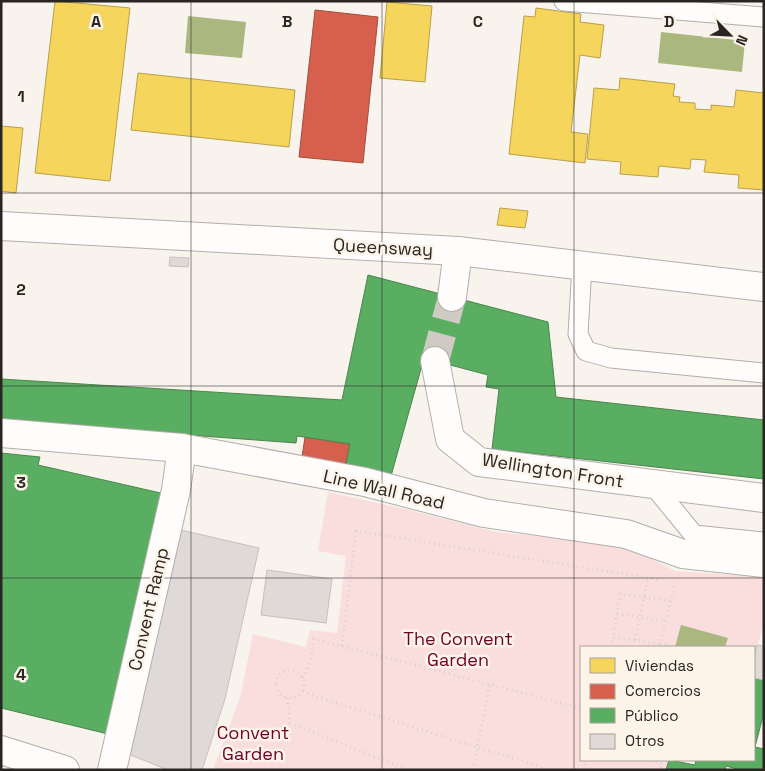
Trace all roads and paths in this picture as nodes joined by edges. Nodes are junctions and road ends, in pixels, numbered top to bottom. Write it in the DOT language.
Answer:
graph roads {
  1 [pos="564,1"];
  2 [pos="764,17"];
  3 [pos="1,226"];
  4 [pos="458,251"];
  5 [pos="582,265"];
  6 [pos="764,287"];
  7 [pos="452,297"];
  8 [pos="435,361"];
  9 [pos="764,373"];
  10 [pos="1,433"];
  11 [pos="182,448"];
  12 [pos="653,485"];
  13 [pos="764,498"];
  14 [pos="764,542"];
  15 [pos="764,563"];
  16 [pos="648,578"];
  17 [pos="644,598"];
  18 [pos="670,601"];
  19 [pos="617,614"];
  20 [pos="640,617"];
  21 [pos="666,621"];
  22 [pos="613,637"];
  23 [pos="635,640"];
  24 [pos="660,644"];
  25 [pos="342,646"];
  26 [pos="611,646"];
  27 [pos="668,646"];
  28 [pos="303,678"];
  29 [pos="490,684"];
  30 [pos="303,691"];
  31 [pos="287,698"];
  32 [pos="580,708"];
  33 [pos="478,748"];
  34 [pos="1,750"];
  35 [pos="654,761"];
  36 [pos="65,770"];
  37 [pos="112,770"];
  38 [pos="408,770"];
  39 [pos="473,770"];
  40 [pos="551,770"];
  41 [pos="661,770"];
  1 -- 2 [label="lane"];
  3 -- 4 [label="street, Queensway"];
  4 -- 5 [label="street, Queensway"];
  4 -- 7 [label="street"];
  5 -- 6 [label="street, Queensway"];
  5 -- 9 [label="lane"];
  8 -- 12 [label="street, Wellington Front"];
  10 -- 11 [label="street, Line Wall Road"];
  11 -- 15 [label="street, Line Wall Road"];
  11 -- 37 [label="street, Convent Ramp"];
  12 -- 13 [label="street, Wellington Front"];
  12 -- 14 [label="lane"];
  16 -- 17 [label="path"];
  16 -- 18 [label="path"];
  16 -- 25 [label="path"];
  17 -- 18 [label="path"];
  17 -- 19 [label="path"];
  17 -- 20 [label="path"];
  18 -- 21 [label="path"];
  19 -- 20 [label="path"];
  19 -- 22 [label="path"];
  20 -- 21 [label="path"];
  20 -- 23 [label="path"];
  21 -- 24 [label="path"];
  22 -- 23 [label="path"];
  22 -- 26 [label="path"];
  23 -- 24 [label="path"];
  24 -- 27 [label="path"];
  25 -- 28 [label="path"];
  25 -- 29 [label="path"];
  28 -- 30 [label="path"];
  28 -- 31 [label="path"];
  29 -- 32 [label="path"];
  29 -- 33 [label="path"];
  30 -- 31 [label="path"];
  30 -- 33 [label="path"];
  31 -- 38 [label="path"];
  33 -- 39 [label="path"];
  33 -- 40 [label="path"];
  34 -- 36 [label="street"];
  35 -- 41 [label="path"];
}
